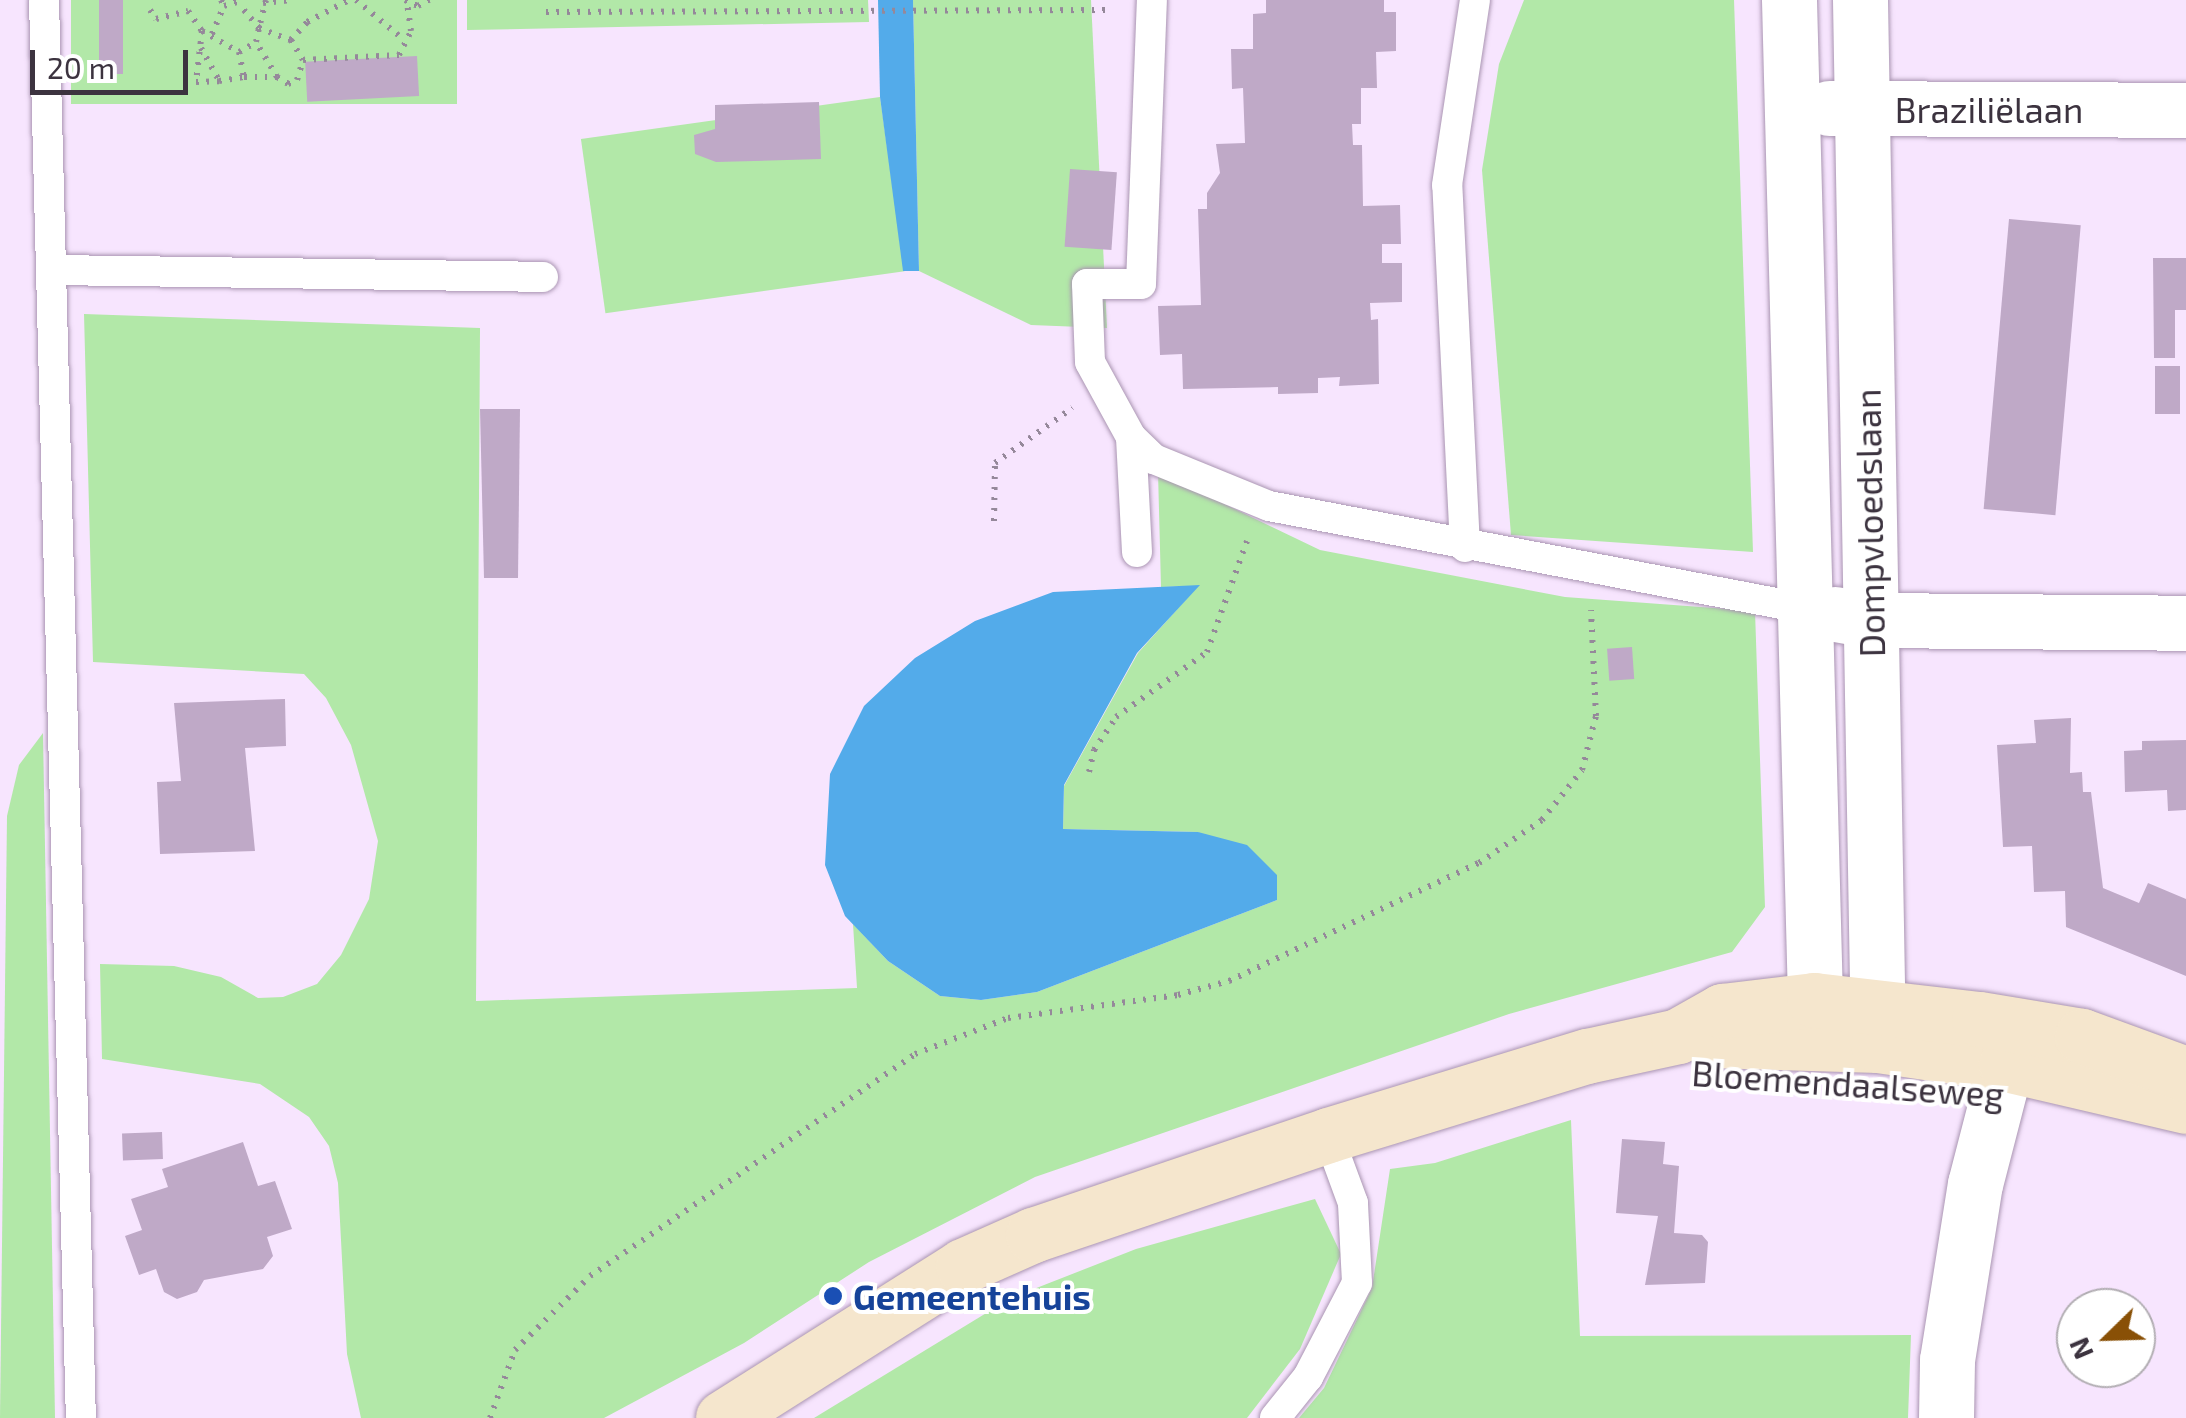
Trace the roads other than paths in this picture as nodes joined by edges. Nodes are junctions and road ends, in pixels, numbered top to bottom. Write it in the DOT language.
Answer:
graph roads {
  1 [pos="44,0"];
  2 [pos="1475,0"];
  3 [pos="1789,0"];
  4 [pos="1860,0"];
  5 [pos="1152,5"];
  6 [pos="1791,107"];
  7 [pos="1863,108"];
  8 [pos="2186,110"];
  9 [pos="52,270"];
  10 [pos="544,277"];
  11 [pos="1131,437"];
  12 [pos="1465,547"];
  13 [pos="1137,552"];
  14 [pos="1802,608"];
  15 [pos="1870,620"];
  16 [pos="2186,623"];
  17 [pos="1815,1020"];
  18 [pos="1879,1027"];
  19 [pos="2011,1044"];
  20 [pos="2186,1074"];
  21 [pos="2186,1106"];
  22 [pos="1328,1135"];
  23 [pos="81,1418"];
  24 [pos="723,1418"];
  25 [pos="1275,1418"];
  26 [pos="1946,1418"];
  1 -- 9 [label="lane"];
  2 -- 12 [label="lane"];
  3 -- 6 [label="street, Dompvloedslaan"];
  4 -- 7 [label="street, Dompvloedslaan"];
  5 -- 11 [label="lane"];
  6 -- 7 [label="street, Braziliëlaan"];
  6 -- 14 [label="street, Dompvloedslaan"];
  7 -- 8 [label="street, Braziliëlaan"];
  7 -- 15 [label="street, Dompvloedslaan"];
  9 -- 10 [label="lane"];
  9 -- 23 [label="lane"];
  11 -- 12 [label="lane, Dompvloedslaan"];
  11 -- 13 [label="lane"];
  12 -- 14 [label="lane, Dompvloedslaan"];
  14 -- 15 [label="street"];
  14 -- 17 [label="street, Dompvloedslaan"];
  15 -- 16 [label="street"];
  15 -- 18 [label="street, Dompvloedslaan"];
  17 -- 18 [label="street, Bloemendaalseweg"];
  17 -- 22 [label="street, Bloemendaalseweg"];
  18 -- 19 [label="street, Bloemendaalseweg"];
  19 -- 20 [label="street, Bloemendaalseweg"];
  19 -- 21 [label="street, Bloemendaalseweg"];
  19 -- 26 [label="street"];
  22 -- 24 [label="street, Bloemendaalseweg"];
  22 -- 25 [label="lane"];
}
